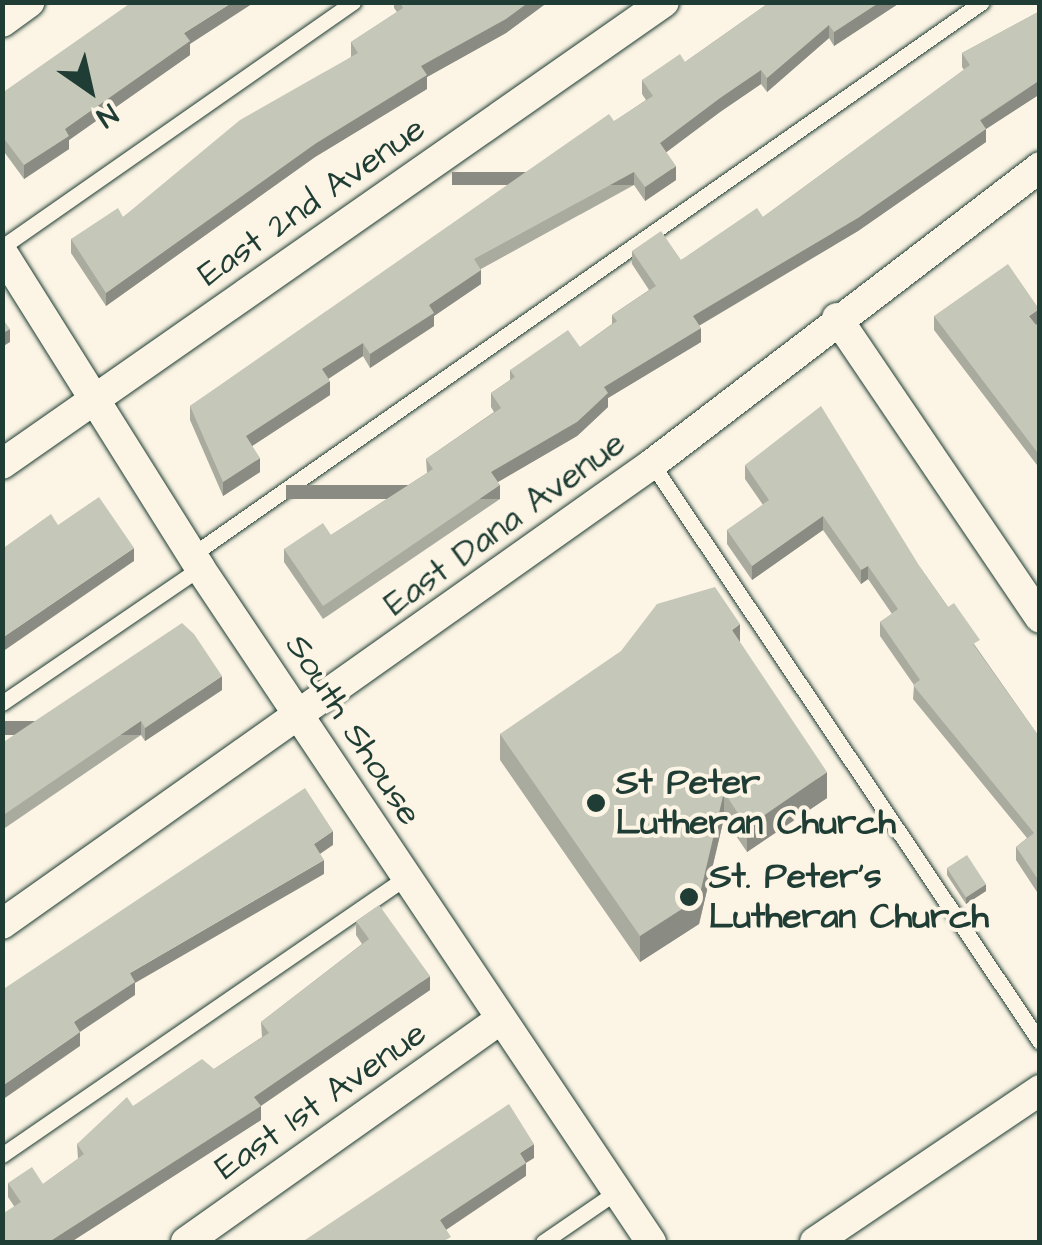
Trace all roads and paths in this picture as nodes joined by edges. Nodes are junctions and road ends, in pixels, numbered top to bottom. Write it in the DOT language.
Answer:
graph roads {
  1 [pos="30,2"];
  2 [pos="353,2"];
  3 [pos="664,2"];
  4 [pos="982,2"];
  5 [pos="2,22"];
  6 [pos="1035,179"];
  7 [pos="2,250"];
  8 [pos="837,318"];
  9 [pos="97,398"];
  10 [pos="2,464"];
  11 [pos="652,464"];
  12 [pos="196,561"];
  13 [pos="1040,618"];
  14 [pos="2,703"];
  15 [pos="301,719"];
  16 [pos="405,878"];
  17 [pos="2,924"];
  18 [pos="499,1020"];
  19 [pos="1040,1042"];
  20 [pos="1040,1090"];
  21 [pos="2,1155"];
  22 [pos="616,1192"];
  23 [pos="186,1242"];
  24 [pos="543,1242"];
  25 [pos="651,1242"];
  26 [pos="815,1242"];
  1 -- 5 [label="street"];
  2 -- 7 [label="lane"];
  3 -- 9 [label="street, East 2nd Avenue"];
  4 -- 12 [label="lane"];
  6 -- 8 [label="street, East Dana Avenue"];
  7 -- 9 [label="street, South Shouse"];
  8 -- 11 [label="street, East Dana Avenue"];
  8 -- 13 [label="street"];
  9 -- 10 [label="street, East 2nd Avenue"];
  9 -- 12 [label="street, South Shouse"];
  11 -- 15 [label="street, East Dana Avenue"];
  11 -- 19 [label="lane"];
  12 -- 14 [label="lane"];
  12 -- 15 [label="street, South Shouse"];
  15 -- 16 [label="street, South Shouse"];
  15 -- 17 [label="street, East Dana Avenue"];
  16 -- 18 [label="street, South Shouse"];
  16 -- 21 [label="lane"];
  18 -- 22 [label="street, South Shouse"];
  18 -- 23 [label="street, East 1st Avenue"];
  20 -- 26 [label="street"];
  22 -- 24 [label="lane"];
  22 -- 25 [label="street, South Shouse"];
}
